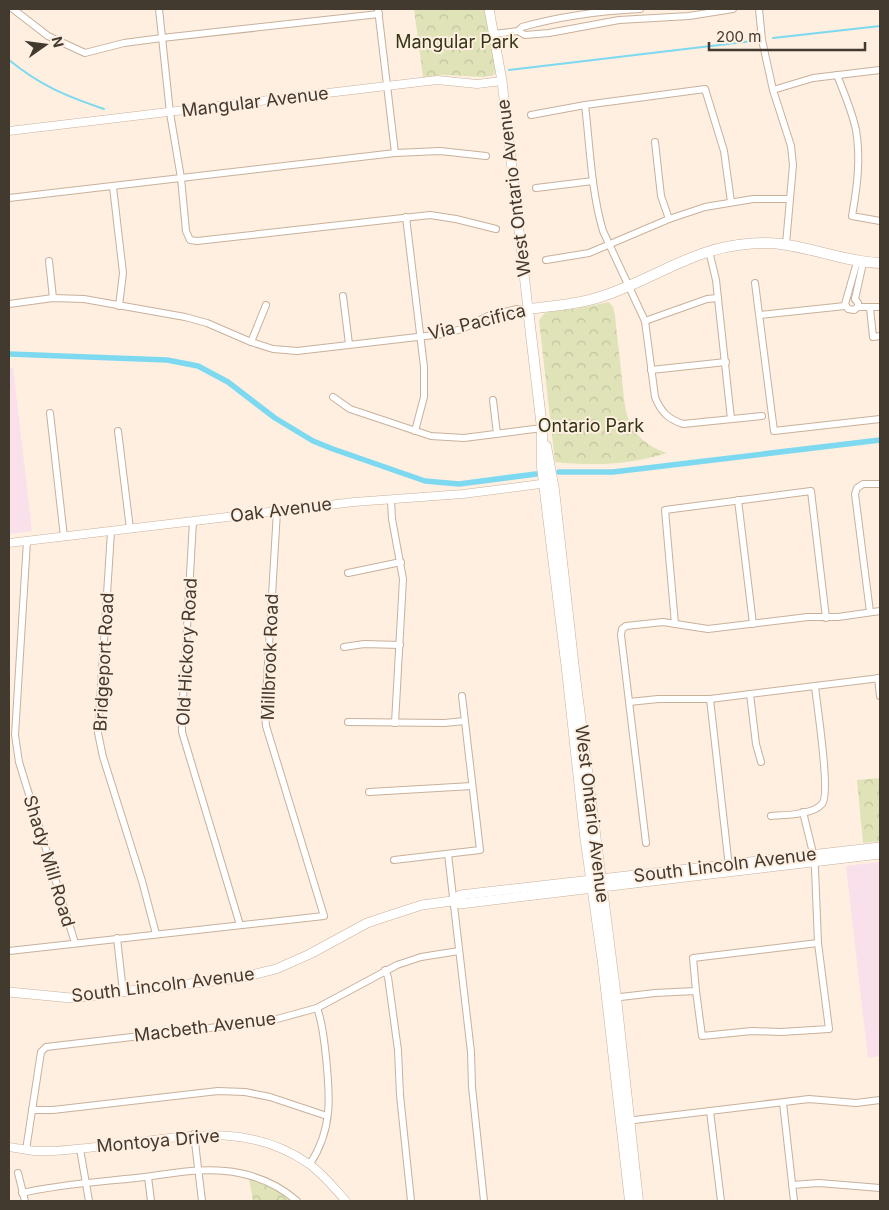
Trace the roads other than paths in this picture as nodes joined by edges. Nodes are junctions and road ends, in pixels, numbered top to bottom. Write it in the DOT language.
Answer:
graph roads {
  1 [pos="13,9"];
  2 [pos="159,9"];
  3 [pos="489,9"];
  4 [pos="640,9"];
  5 [pos="734,9"];
  6 [pos="759,9"];
  7 [pos="379,12"];
  8 [pos="518,31"];
  9 [pos="494,34"];
  10 [pos="162,38"];
  11 [pos="880,70"];
  12 [pos="837,75"];
  13 [pos="502,81"];
  14 [pos="386,87"];
  15 [pos="772,90"];
  16 [pos="586,105"];
  17 [pos="170,113"];
  18 [pos="531,115"];
  19 [pos="9,131"];
  20 [pos="656,142"];
  21 [pos="395,153"];
  22 [pos="486,156"];
  23 [pos="182,178"];
  24 [pos="593,181"];
  25 [pos="113,186"];
  26 [pos="536,188"];
  27 [pos="9,198"];
  28 [pos="790,199"];
  29 [pos="731,202"];
  30 [pos="406,217"];
  31 [pos="669,219"];
  32 [pos="880,221"];
  33 [pos="496,229"];
  34 [pos="786,244"];
  35 [pos="610,245"];
  36 [pos="709,251"];
  37 [pos="546,260"];
  38 [pos="50,261"];
  39 [pos="860,262"];
  40 [pos="880,264"];
  41 [pos="755,282"];
  42 [pos="628,286"];
  43 [pos="343,296"];
  44 [pos="53,298"];
  45 [pos="718,298"];
  46 [pos="855,299"];
  47 [pos="846,303"];
  48 [pos="9,304"];
  49 [pos="266,305"];
  50 [pos="119,306"];
  51 [pos="858,307"];
  52 [pos="880,307"];
  53 [pos="870,308"];
  54 [pos="528,309"];
  55 [pos="760,316"];
  56 [pos="645,321"];
  57 [pos="420,336"];
  58 [pos="880,336"];
  59 [pos="251,342"];
  60 [pos="349,344"];
  61 [pos="726,362"];
  62 [pos="651,370"];
  63 [pos="333,397"];
  64 [pos="493,400"];
  65 [pos="50,413"];
  66 [pos="762,416"];
  67 [pos="731,419"];
  68 [pos="880,419"];
  69 [pos="542,428"];
  70 [pos="118,431"];
  71 [pos="415,431"];
  72 [pos="498,434"];
  73 [pos="549,483"];
  74 [pos="880,484"];
  75 [pos="391,500"];
  76 [pos="738,500"];
  77 [pos="277,510"];
  78 [pos="193,521"];
  79 [pos="130,530"];
  80 [pos="111,532"];
  81 [pos="64,537"];
  82 [pos="27,541"];
  83 [pos="9,543"];
  84 [pos="401,562"];
  85 [pos="348,573"];
  86 [pos="880,611"];
  87 [pos="870,612"];
  88 [pos="826,618"];
  89 [pos="676,624"];
  90 [pos="752,624"];
  91 [pos="400,645"];
  92 [pos="344,647"];
  93 [pos="879,678"];
  94 [pos="815,687"];
  95 [pos="750,694"];
  96 [pos="462,696"];
  97 [pos="880,696"];
  98 [pos="710,699"];
  99 [pos="629,702"];
  100 [pos="465,721"];
  101 [pos="348,722"];
  102 [pos="396,723"];
  103 [pos="761,762"];
  104 [pos="472,786"];
  105 [pos="369,792"];
  106 [pos="803,812"];
  107 [pos="771,816"];
  108 [pos="646,843"];
  109 [pos="880,847"];
  110 [pos="448,854"];
  111 [pos="880,854"];
  112 [pos="813,858"];
  113 [pos="394,860"];
  114 [pos="729,868"];
  115 [pos="596,884"];
  116 [pos="452,901"];
  117 [pos="240,925"];
  118 [pos="156,934"];
  119 [pos="117,938"];
  120 [pos="75,943"];
  121 [pos="818,943"];
  122 [pos="459,950"];
  123 [pos="9,951"];
  124 [pos="385,970"];
  125 [pos="696,991"];
  126 [pos="9,992"];
  127 [pos="123,992"];
  128 [pos="9,996"];
  129 [pos="611,998"];
  130 [pos="317,1008"];
  131 [pos="880,1100"];
  132 [pos="783,1104"];
  133 [pos="32,1110"];
  134 [pos="710,1111"];
  135 [pos="328,1116"];
  136 [pos="625,1121"];
  137 [pos="194,1134"];
  138 [pos="9,1147"];
  139 [pos="80,1149"];
  140 [pos="26,1150"];
  141 [pos="310,1164"];
  142 [pos="198,1170"];
  143 [pos="18,1173"];
  144 [pos="148,1177"];
  145 [pos="85,1184"];
  146 [pos="792,1185"];
  147 [pos="880,1188"];
  148 [pos="22,1193"];
  149 [pos="25,1201"];
  150 [pos="89,1201"];
  151 [pos="151,1201"];
  152 [pos="202,1201"];
  153 [pos="297,1201"];
  154 [pos="346,1201"];
  155 [pos="411,1201"];
  156 [pos="484,1201"];
  157 [pos="630,1201"];
  158 [pos="638,1201"];
  159 [pos="721,1201"];
  160 [pos="794,1201"];
  1 -- 10 [label="street"];
  2 -- 10 [label="street"];
  3 -- 9 [label="main road, West Ontario Avenue"];
  4 -- 8 [label="street"];
  5 -- 8 [label="street"];
  6 -- 15 [label="street"];
  7 -- 10 [label="street"];
  7 -- 14 [label="street"];
  8 -- 9 [label="street"];
  9 -- 13 [label="main road, West Ontario Avenue"];
  10 -- 17 [label="street"];
  11 -- 12 [label="street"];
  12 -- 15 [label="street"];
  12 -- 32 [label="street"];
  13 -- 14 [label="street, Mangular Avenue"];
  13 -- 54 [label="main road, West Ontario Avenue"];
  14 -- 17 [label="street, Mangular Avenue"];
  14 -- 21 [label="street"];
  15 -- 28 [label="street"];
  16 -- 18 [label="street"];
  16 -- 24 [label="street"];
  16 -- 29 [label="street"];
  17 -- 19 [label="street, Mangular Avenue"];
  17 -- 23 [label="street"];
  20 -- 31 [label="street"];
  21 -- 22 [label="street"];
  21 -- 23 [label="street"];
  23 -- 25 [label="street"];
  23 -- 30 [label="street"];
  24 -- 26 [label="street"];
  24 -- 35 [label="street"];
  25 -- 27 [label="street"];
  25 -- 50 [label="street"];
  28 -- 29 [label="street"];
  28 -- 34 [label="street"];
  29 -- 31 [label="street"];
  30 -- 33 [label="street"];
  30 -- 57 [label="street"];
  31 -- 35 [label="street"];
  34 -- 36 [label="main road, Via Pacifica"];
  34 -- 39 [label="main road, Via Pacifica"];
  35 -- 37 [label="street"];
  35 -- 42 [label="street"];
  36 -- 42 [label="main road, Via Pacifica"];
  36 -- 45 [label="street"];
  38 -- 44 [label="street"];
  39 -- 40 [label="main road, Via Pacifica"];
  39 -- 46 [label="street"];
  39 -- 47 [label="street"];
  41 -- 55 [label="street"];
  42 -- 54 [label="main road, Via Pacifica"];
  42 -- 56 [label="street"];
  43 -- 60 [label="street"];
  44 -- 48 [label="street, Via Pacifica"];
  44 -- 50 [label="street, Via Pacifica"];
  45 -- 56 [label="street"];
  45 -- 61 [label="street"];
  46 -- 47 [label="street"];
  46 -- 51 [label="street"];
  47 -- 51 [label="street"];
  47 -- 55 [label="street"];
  49 -- 59 [label="street"];
  50 -- 59 [label="street, Via Pacifica"];
  51 -- 53 [label="street"];
  52 -- 53 [label="street"];
  53 -- 58 [label="street"];
  54 -- 57 [label="street, Via Pacifica"];
  54 -- 69 [label="main road, West Ontario Avenue"];
  55 -- 68 [label="street"];
  56 -- 62 [label="street"];
  57 -- 60 [label="street, Via Pacifica"];
  57 -- 71 [label="street"];
  59 -- 60 [label="street, Via Pacifica"];
  61 -- 62 [label="street"];
  61 -- 67 [label="street"];
  62 -- 67 [label="street"];
  63 -- 71 [label="street"];
  64 -- 72 [label="street"];
  65 -- 81 [label="street"];
  66 -- 67 [label="street"];
  69 -- 72 [label="street"];
  69 -- 73 [label="main road, West Ontario Avenue"];
  70 -- 79 [label="street"];
  71 -- 72 [label="street"];
  73 -- 75 [label="street, Oak Avenue"];
  73 -- 115 [label="main road, West Ontario Avenue"];
  74 -- 87 [label="street"];
  75 -- 77 [label="street, Oak Avenue"];
  75 -- 84 [label="street"];
  76 -- 88 [label="street"];
  76 -- 89 [label="street"];
  76 -- 90 [label="street"];
  77 -- 78 [label="street, Oak Avenue"];
  77 -- 117 [label="street, Millbrook Road"];
  78 -- 79 [label="street, Oak Avenue"];
  78 -- 117 [label="street, Old Hickory Road"];
  79 -- 80 [label="street, Oak Avenue"];
  80 -- 81 [label="street, Oak Avenue"];
  80 -- 118 [label="street, Bridgeport Road"];
  81 -- 82 [label="street, Oak Avenue"];
  82 -- 83 [label="street, Oak Avenue"];
  82 -- 120 [label="street, Shady Mill Road"];
  84 -- 85 [label="street"];
  84 -- 91 [label="street"];
  86 -- 87 [label="street"];
  87 -- 88 [label="street"];
  88 -- 90 [label="street"];
  89 -- 90 [label="street"];
  89 -- 99 [label="street"];
  91 -- 92 [label="street"];
  91 -- 102 [label="street"];
  93 -- 94 [label="street"];
  93 -- 97 [label="street"];
  94 -- 95 [label="street"];
  94 -- 106 [label="street"];
  95 -- 98 [label="street"];
  95 -- 103 [label="street"];
  96 -- 100 [label="street"];
  98 -- 99 [label="street"];
  98 -- 114 [label="street"];
  99 -- 108 [label="street"];
  100 -- 102 [label="street"];
  100 -- 104 [label="street"];
  101 -- 102 [label="street"];
  104 -- 105 [label="street"];
  104 -- 110 [label="street"];
  106 -- 107 [label="street"];
  106 -- 112 [label="street"];
  109 -- 112 [label="main road, South Lincoln Avenue"];
  110 -- 113 [label="street"];
  110 -- 116 [label="street"];
  111 -- 112 [label="main road, South Lincoln Avenue"];
  112 -- 114 [label="main road, South Lincoln Avenue"];
  112 -- 121 [label="street"];
  114 -- 115 [label="main road, South Lincoln Avenue"];
  115 -- 116 [label="main road, South Lincoln Avenue"];
  115 -- 129 [label="main road, West Ontario Avenue"];
  116 -- 122 [label="street"];
  116 -- 127 [label="main road, South Lincoln Avenue"];
  117 -- 118 [label="street"];
  118 -- 119 [label="street"];
  119 -- 120 [label="street"];
  119 -- 127 [label="street"];
  120 -- 123 [label="street"];
  121 -- 125 [label="street"];
  121 -- 125 [label="street"];
  122 -- 124 [label="street, Macbeth Avenue"];
  122 -- 156 [label="street"];
  124 -- 130 [label="street, Macbeth Avenue"];
  124 -- 155 [label="street"];
  125 -- 129 [label="street"];
  126 -- 127 [label="main road, South Lincoln Avenue"];
  126 -- 128 [label="street"];
  129 -- 136 [label="main road, West Ontario Avenue"];
  130 -- 133 [label="street, Macbeth Avenue"];
  130 -- 135 [label="street"];
  131 -- 132 [label="street"];
  132 -- 134 [label="street"];
  132 -- 146 [label="street"];
  133 -- 135 [label="street"];
  133 -- 140 [label="street, Macbeth Avenue"];
  134 -- 136 [label="street"];
  134 -- 159 [label="street"];
  135 -- 141 [label="street"];
  136 -- 157 [label="main road, West Ontario Avenue"];
  136 -- 158 [label="main road, West Ontario Avenue"];
  137 -- 139 [label="street, Montoya Drive"];
  137 -- 141 [label="street, Montoya Drive"];
  137 -- 142 [label="street"];
  138 -- 140 [label="street, Montoya Drive"];
  139 -- 140 [label="street, Montoya Drive"];
  139 -- 145 [label="street"];
  141 -- 154 [label="street, Montoya Drive"];
  142 -- 144 [label="street"];
  142 -- 152 [label="street"];
  142 -- 153 [label="street"];
  143 -- 148 [label="street"];
  144 -- 145 [label="street"];
  144 -- 151 [label="street"];
  145 -- 148 [label="street"];
  145 -- 150 [label="street"];
  146 -- 147 [label="street"];
  146 -- 160 [label="street"];
  148 -- 149 [label="street"];
}
